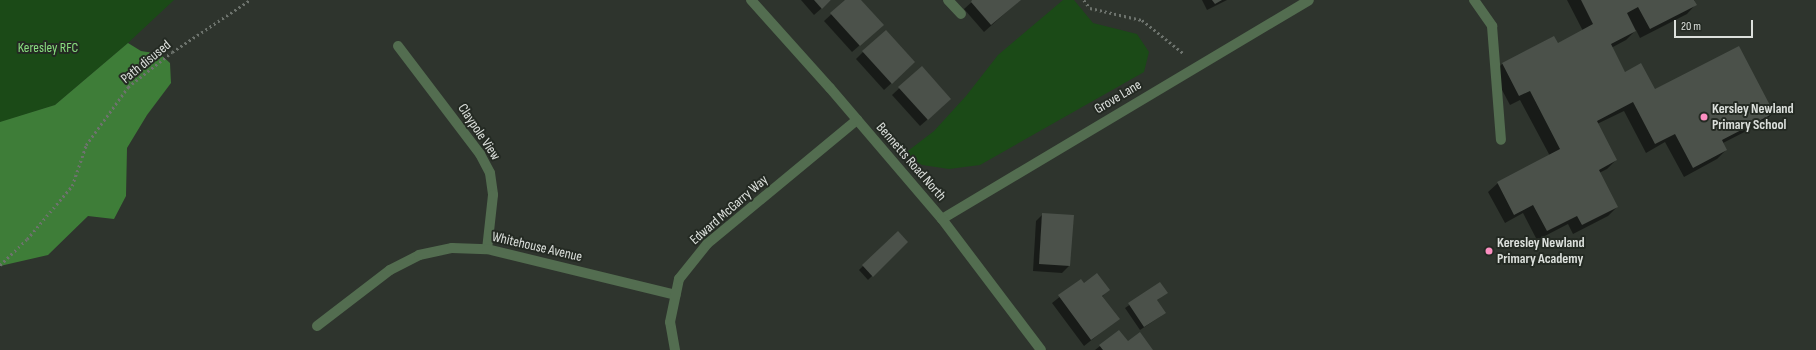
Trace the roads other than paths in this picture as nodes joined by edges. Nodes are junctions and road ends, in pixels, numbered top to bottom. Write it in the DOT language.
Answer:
graph roads {
  1 [pos="751,0"];
  2 [pos="948,0"];
  3 [pos="1309,0"];
  4 [pos="1474,0"];
  5 [pos="961,14"];
  6 [pos="398,46"];
  7 [pos="857,120"];
  8 [pos="1501,140"];
  9 [pos="942,219"];
  10 [pos="488,249"];
  11 [pos="675,295"];
  12 [pos="317,326"];
  13 [pos="674,350"];
  14 [pos="1041,350"];
  1 -- 7 [label="street, Bennetts Road North"];
  2 -- 5 [label="street"];
  3 -- 9 [label="street, Grove Lane"];
  4 -- 8 [label="street"];
  6 -- 10 [label="street, Claypole View"];
  7 -- 9 [label="street, Bennetts Road North"];
  7 -- 11 [label="street, Edward McGarry Way"];
  9 -- 14 [label="street, Bennetts Road North"];
  10 -- 11 [label="street, Whitehouse Avenue"];
  10 -- 12 [label="street, Whitehouse Avenue"];
  11 -- 13 [label="street, Edward McGarry Way"];
}
